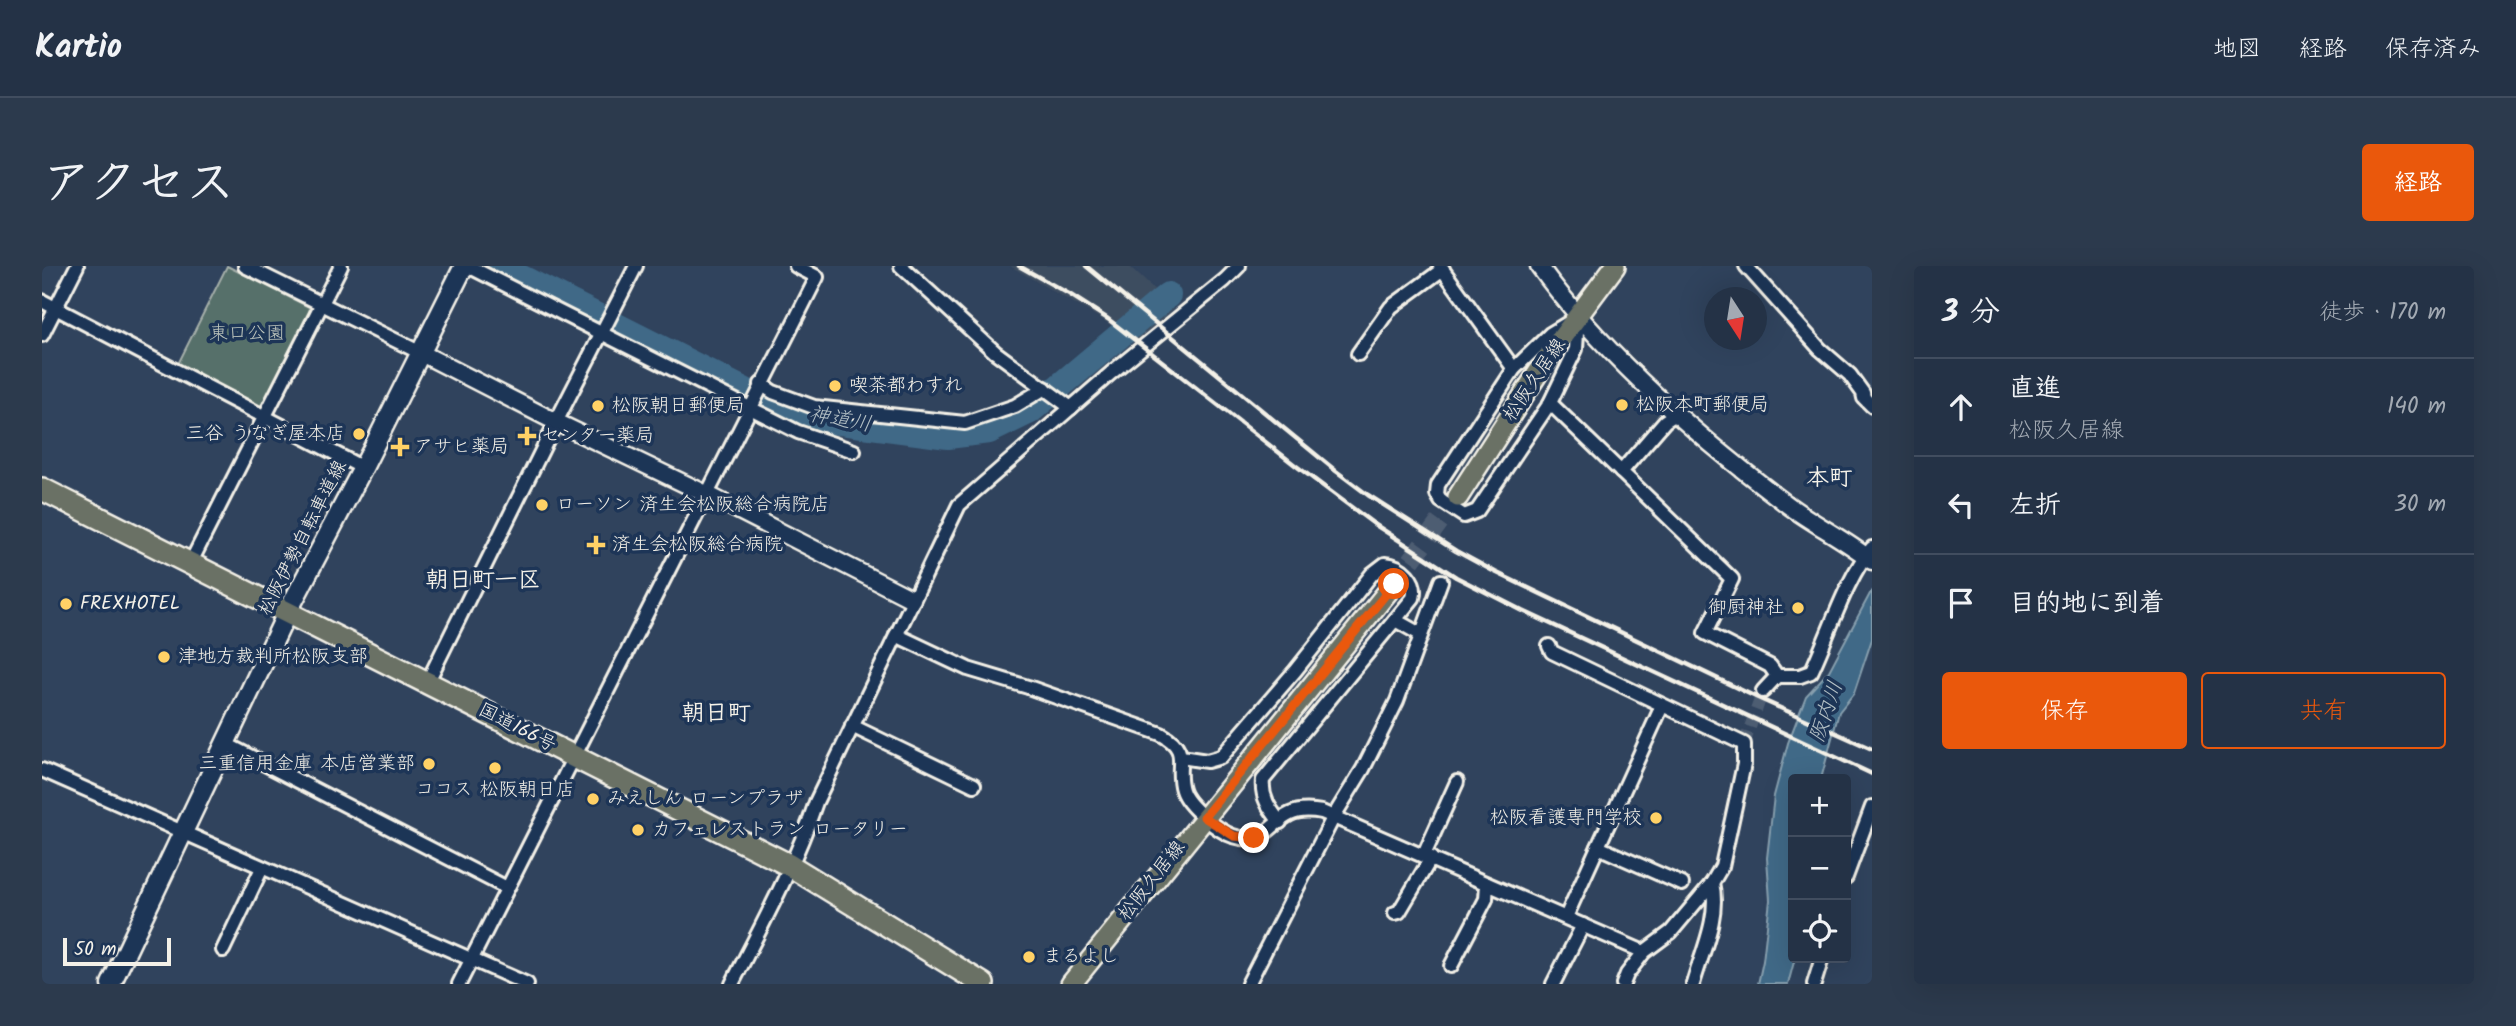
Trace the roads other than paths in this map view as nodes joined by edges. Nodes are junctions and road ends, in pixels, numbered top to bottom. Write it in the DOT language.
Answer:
graph roads {
  1 [pos="77,266"];
  2 [pos="245,266"];
  3 [pos="341,266"];
  4 [pos="466,266"];
  5 [pos="636,266"];
  6 [pos="796,266"];
  7 [pos="901,266"];
  8 [pos="1239,266"];
  9 [pos="1539,266"];
  10 [pos="1615,266"];
  11 [pos="1746,266"];
  12 [pos="1441,268"];
  13 [pos="820,271"];
  14 [pos="42,301"];
  15 [pos="322,304"];
  16 [pos="56,308"];
  17 [pos="1578,317"];
  18 [pos="602,331"];
  19 [pos="42,335"];
  20 [pos="421,353"];
  21 [pos="1358,354"];
  22 [pos="1514,369"];
  23 [pos="760,387"];
  24 [pos="1045,388"];
  25 [pos="1867,388"];
  26 [pos="1550,403"];
  27 [pos="751,406"];
  28 [pos="1872,406"];
  29 [pos="1071,408"];
  30 [pos="1677,414"];
  31 [pos="265,417"];
  32 [pos="556,422"];
  33 [pos="854,451"];
  34 [pos="363,468"];
  35 [pos="1621,472"];
  36 [pos="42,489"];
  37 [pos="706,494"];
  38 [pos="1458,497"];
  39 [pos="1870,555"];
  40 [pos="191,562"];
  41 [pos="1441,581"];
  42 [pos="1394,584"];
  43 [pos="912,599"];
  44 [pos="288,611"];
  45 [pos="1395,620"];
  46 [pos="1420,634"];
  47 [pos="895,635"];
  48 [pos="1549,646"];
  49 [pos="1777,677"];
  50 [pos="427,683"];
  51 [pos="1763,691"];
  52 [pos="1662,706"];
  53 [pos="852,726"];
  54 [pos="224,743"];
  55 [pos="574,757"];
  56 [pos="1181,757"];
  57 [pos="42,770"];
  58 [pos="1457,782"];
  59 [pos="974,785"];
  60 [pos="1872,807"];
  61 [pos="1334,816"];
  62 [pos="1204,817"];
  63 [pos="1280,822"];
  64 [pos="181,832"];
  65 [pos="1598,847"];
  66 [pos="1427,856"];
  67 [pos="1851,864"];
  68 [pos="789,865"];
  69 [pos="262,868"];
  70 [pos="1712,883"];
  71 [pos="1487,884"];
  72 [pos="1682,884"];
  73 [pos="507,888"];
  74 [pos="1395,913"];
  75 [pos="1566,917"];
  76 [pos="1583,925"];
  77 [pos="223,950"];
  78 [pos="1644,953"];
  79 [pos="471,960"];
  80 [pos="1820,963"];
  81 [pos="1451,966"];
  82 [pos="111,984"];
  83 [pos="459,984"];
  84 [pos="527,984"];
  85 [pos="732,984"];
  86 [pos="983,984"];
  87 [pos="1071,984"];
  88 [pos="1248,984"];
  89 [pos="1553,984"];
  90 [pos="1623,984"];
  91 [pos="1693,984"];
  92 [pos="1814,984"];
  1 -- 16 [label="street"];
  2 -- 15 [label="street"];
  3 -- 15 [label="street"];
  4 -- 18 [label="street"];
  4 -- 20 [label="main road, 松阪伊勢自転車道線"];
  5 -- 18 [label="street"];
  6 -- 13 [label="street"];
  7 -- 24 [label="street"];
  8 -- 29 [label="street"];
  9 -- 17 [label="street"];
  10 -- 17 [label="main road, 松阪久居線"];
  11 -- 25 [label="street"];
  12 -- 21 [label="street"];
  12 -- 22 [label="street"];
  13 -- 23 [label="street"];
  14 -- 16 [label="street"];
  15 -- 20 [label="street"];
  15 -- 31 [label="street"];
  16 -- 19 [label="street"];
  16 -- 31 [label="street"];
  17 -- 22 [label="street"];
  17 -- 26 [label="street"];
  17 -- 30 [label="street"];
  17 -- 38 [label="main road, 松阪久居線"];
  18 -- 27 [label="street"];
  18 -- 32 [label="street"];
  20 -- 32 [label="street"];
  20 -- 34 [label="main road, 松阪伊勢自転車道線"];
  22 -- 26 [label="street"];
  23 -- 24 [label="street"];
  23 -- 27 [label="street"];
  24 -- 29 [label="street"];
  25 -- 28 [label="street"];
  26 -- 35 [label="street"];
  27 -- 33 [label="street"];
  27 -- 37 [label="street"];
  29 -- 43 [label="street"];
  30 -- 35 [label="street"];
  30 -- 39 [label="street"];
  31 -- 34 [label="street"];
  31 -- 40 [label="street"];
  32 -- 37 [label="street"];
  32 -- 50 [label="street"];
  34 -- 44 [label="main road, 松阪伊勢自転車道線"];
  35 -- 49 [label="street"];
  36 -- 40 [label="highway, 国道166号"];
  37 -- 43 [label="street"];
  37 -- 55 [label="street"];
  39 -- 49 [label="street"];
  40 -- 44 [label="highway, 国道166号"];
  41 -- 46 [label="street"];
  42 -- 62 [label="main road, 松阪久居線"];
  43 -- 47 [label="street"];
  44 -- 50 [label="highway, 国道166号"];
  44 -- 54 [label="main road, 松阪伊勢自転車道線"];
  45 -- 46 [label="street"];
  45 -- 56 [label="street"];
  45 -- 63 [label="street"];
  46 -- 61 [label="street"];
  47 -- 53 [label="street"];
  47 -- 56 [label="street"];
  48 -- 52 [label="street"];
  49 -- 51 [label="street"];
  50 -- 55 [label="highway, 国道166号"];
  52 -- 65 [label="street"];
  52 -- 70 [label="street"];
  53 -- 59 [label="street"];
  53 -- 68 [label="street"];
  54 -- 64 [label="main road, 松阪伊勢自転車道線"];
  54 -- 73 [label="street"];
  55 -- 68 [label="highway, 国道166号"];
  55 -- 73 [label="street"];
  56 -- 62 [label="street"];
  57 -- 64 [label="street"];
  58 -- 66 [label="street"];
  60 -- 67 [label="street"];
  61 -- 63 [label="street"];
  61 -- 66 [label="street"];
  61 -- 88 [label="street"];
  62 -- 63 [label="street"];
  62 -- 87 [label="main road, 松阪久居線"];
  64 -- 69 [label="street"];
  64 -- 82 [label="main road, 松阪伊勢自転車道線"];
  65 -- 72 [label="street"];
  65 -- 75 [label="street"];
  66 -- 71 [label="street"];
  66 -- 74 [label="street"];
  68 -- 85 [label="street"];
  68 -- 86 [label="highway, 国道166号"];
  69 -- 77 [label="street"];
  69 -- 79 [label="street"];
  70 -- 78 [label="street"];
  70 -- 91 [label="street"];
  71 -- 75 [label="street"];
  71 -- 81 [label="street"];
  73 -- 79 [label="street"];
  75 -- 76 [label="street"];
  76 -- 78 [label="street"];
  76 -- 89 [label="street"];
  78 -- 90 [label="street"];
  79 -- 83 [label="street"];
  79 -- 84 [label="street"];
  80 -- 92 [label="street"];
}
